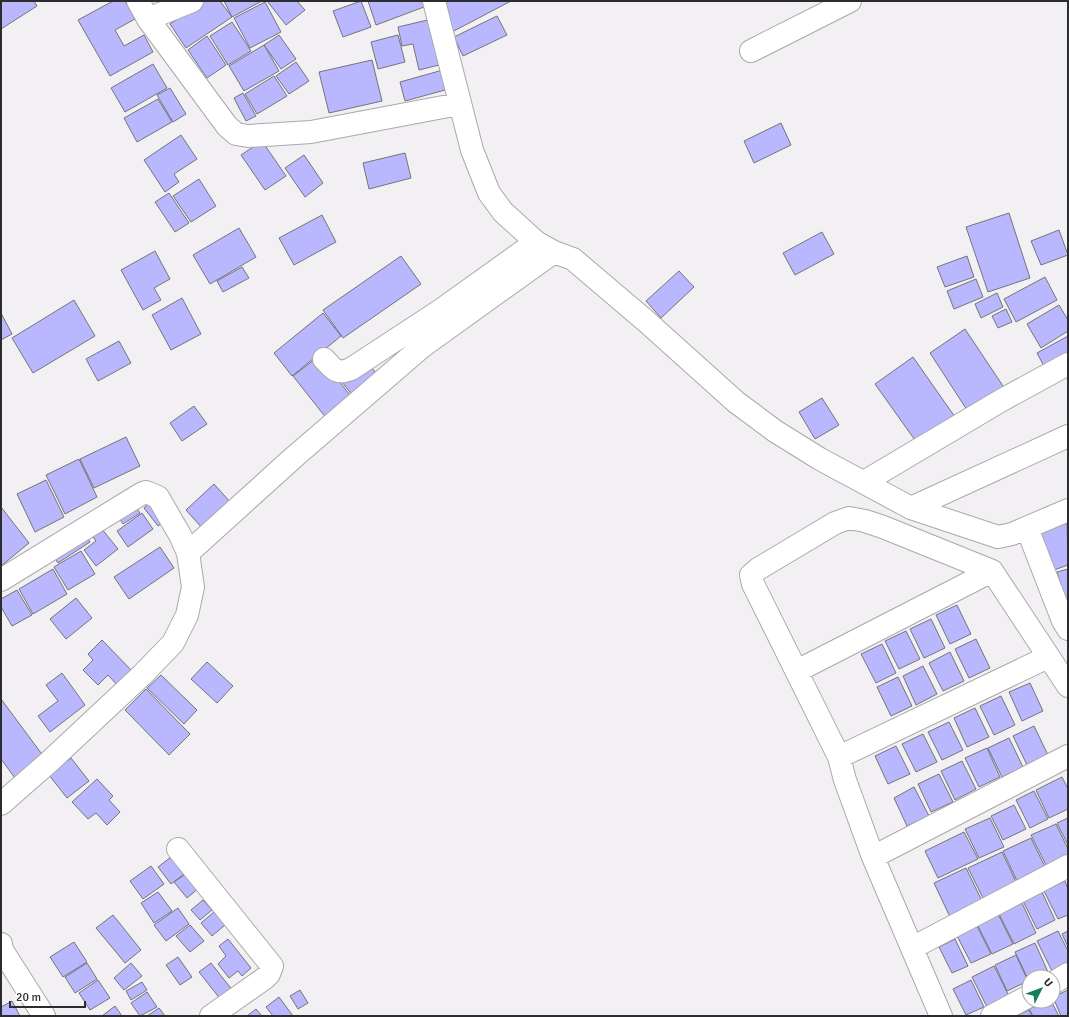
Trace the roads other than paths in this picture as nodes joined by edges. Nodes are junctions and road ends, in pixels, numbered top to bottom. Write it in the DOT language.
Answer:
graph roads {
  1 [pos="192,1"];
  2 [pos="434,1"];
  3 [pos="850,1"];
  4 [pos="143,10"];
  5 [pos="751,51"];
  6 [pos="459,104"];
  7 [pos="545,247"];
  8 [pos="324,359"];
  9 [pos="1068,364"];
  10 [pos="1068,436"];
  11 [pos="864,482"];
  12 [pos="911,508"];
  13 [pos="1068,510"];
  14 [pos="1027,528"];
  15 [pos="188,553"];
  16 [pos="992,572"];
  17 [pos="1,580"];
  18 [pos="1066,623"];
  19 [pos="1048,657"];
  20 [pos="797,672"];
  21 [pos="1068,686"];
  22 [pos="1068,756"];
  23 [pos="839,757"];
  24 [pos="1,804"];
  25 [pos="178,849"];
  26 [pos="874,857"];
  27 [pos="1068,866"];
  28 [pos="1,944"];
  29 [pos="912,948"];
  30 [pos="1021,1000"];
  31 [pos="44,1016"];
  32 [pos="211,1016"];
  33 [pos="941,1016"];
  34 [pos="992,1016"];
  1 -- 4 [label="street"];
  2 -- 6 [label="street"];
  3 -- 5 [label="street"];
  4 -- 6 [label="street"];
  6 -- 7 [label="street"];
  7 -- 8 [label="street"];
  7 -- 11 [label="street"];
  7 -- 15 [label="street"];
  9 -- 11 [label="street"];
  10 -- 12 [label="street"];
  11 -- 12 [label="street"];
  12 -- 14 [label="street"];
  13 -- 14 [label="street"];
  14 -- 18 [label="street"];
  15 -- 17 [label="street"];
  15 -- 24 [label="street"];
  16 -- 19 [label="street"];
  16 -- 20 [label="street"];
  16 -- 20 [label="street"];
  19 -- 21 [label="street"];
  19 -- 23 [label="street"];
  20 -- 23 [label="street"];
  22 -- 26 [label="street"];
  23 -- 26 [label="street"];
  25 -- 32 [label="street"];
  26 -- 29 [label="street"];
  27 -- 29 [label="street"];
  28 -- 31 [label="street"];
  29 -- 33 [label="street"];
  30 -- 34 [label="street"];
}
